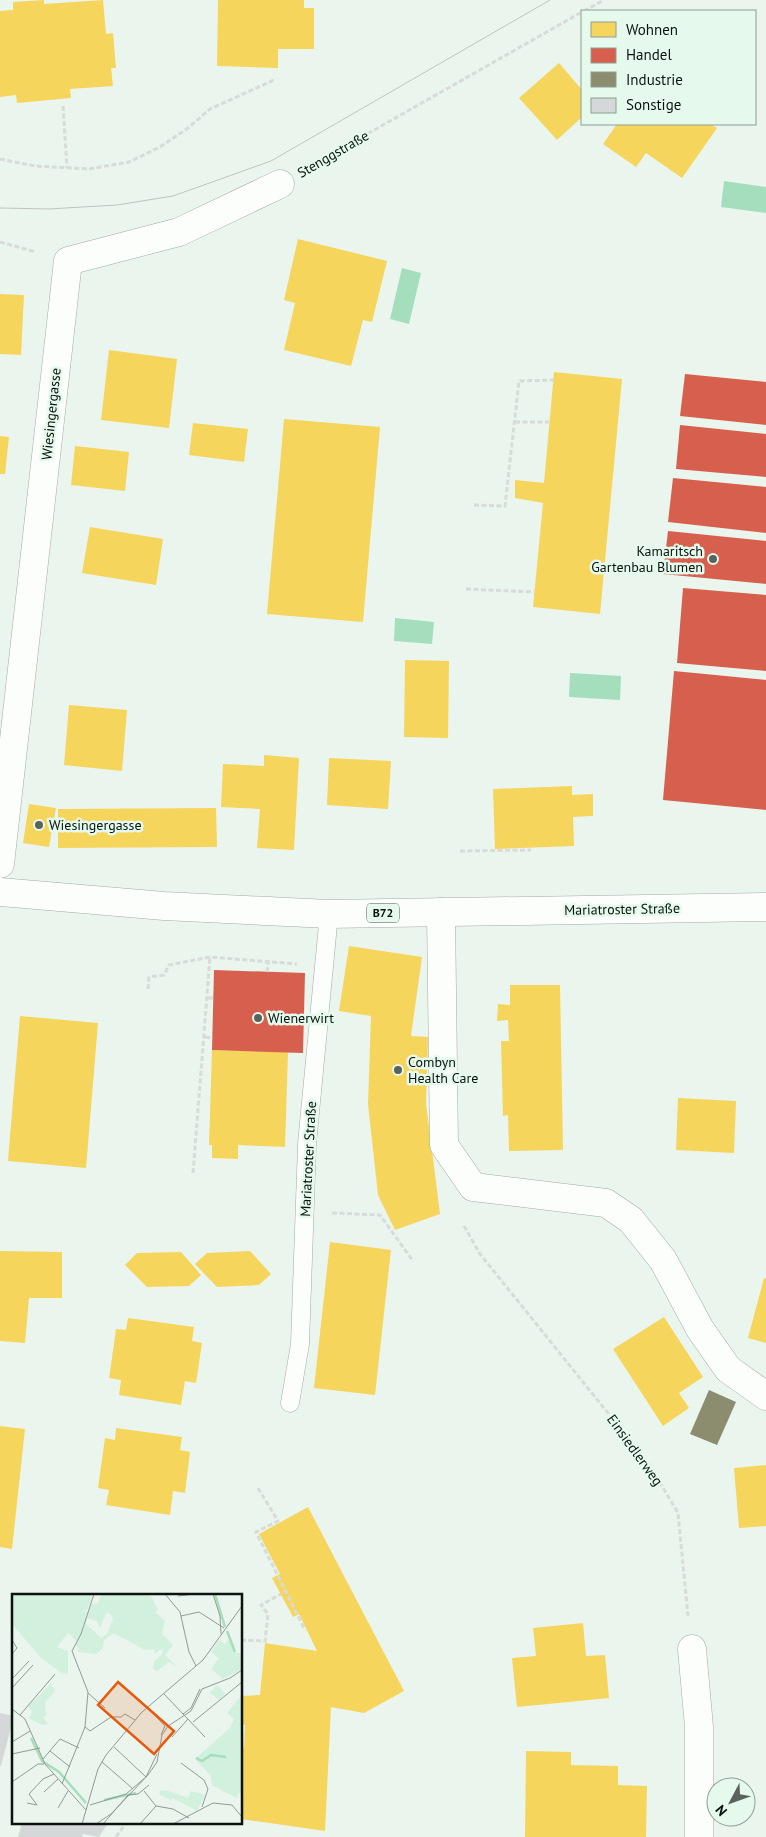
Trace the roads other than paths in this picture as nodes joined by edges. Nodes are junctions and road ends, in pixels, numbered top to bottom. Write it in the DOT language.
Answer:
graph roads {
  1 [pos="280,184"];
  2 [pos="0,864"];
  3 [pos="0,892"];
  4 [pos="766,906"];
  5 [pos="441,912"];
  6 [pos="329,914"];
  7 [pos="766,1396"];
  8 [pos="290,1403"];
  9 [pos="692,1649"];
  10 [pos="699,1837"];
  1 -- 2 [label="street, Wiesingergasse"];
  3 -- 6 [label="street, Mariatroster Straße / B72"];
  4 -- 5 [label="street, Mariatroster Straße / B72"];
  5 -- 6 [label="street, Mariatroster Straße / B72"];
  5 -- 7 [label="street"];
  6 -- 8 [label="lane, Mariatroster Straße"];
  9 -- 10 [label="street"];
}
